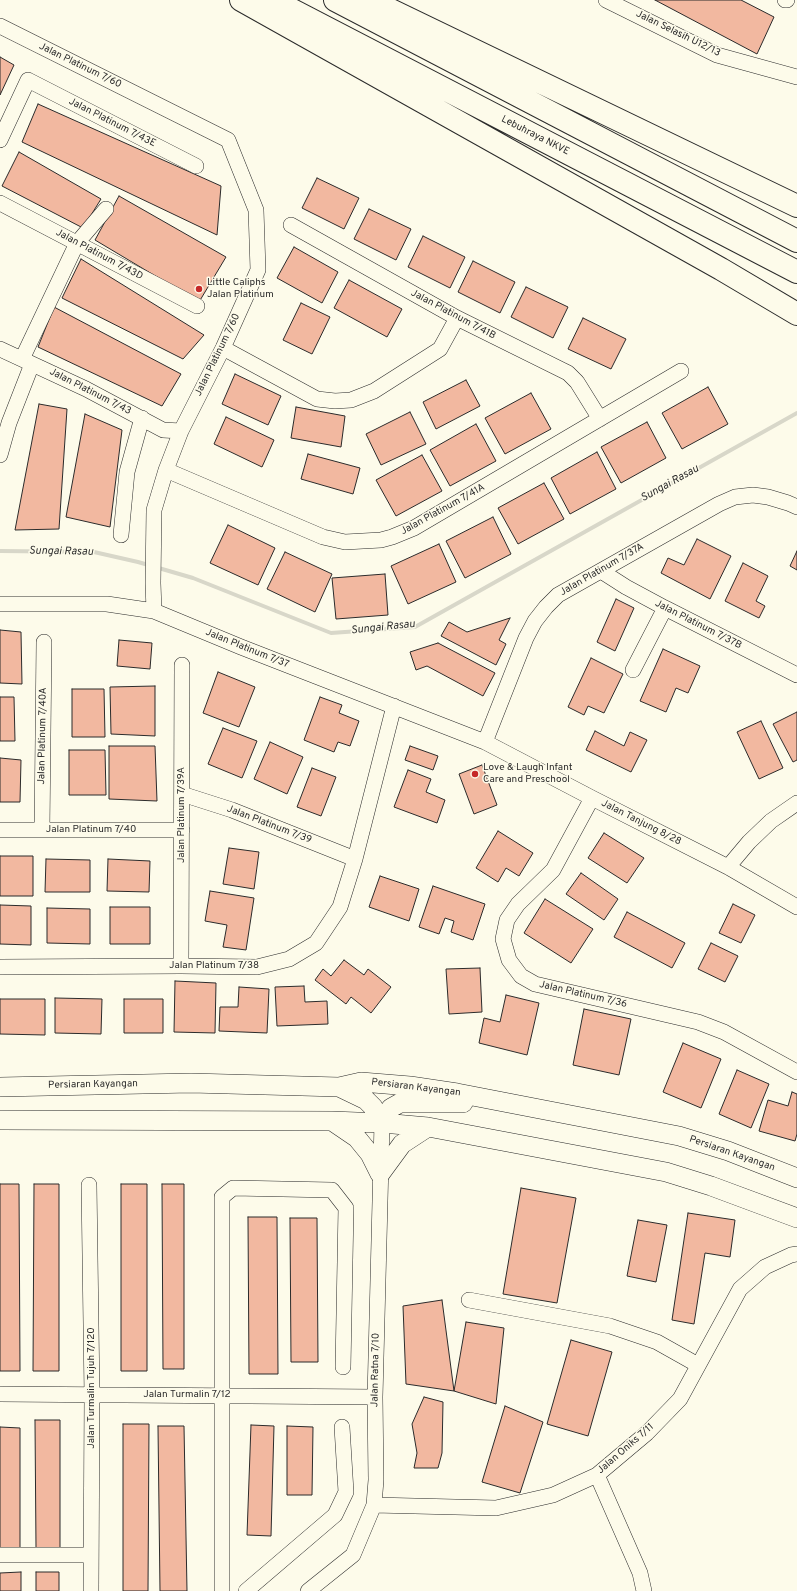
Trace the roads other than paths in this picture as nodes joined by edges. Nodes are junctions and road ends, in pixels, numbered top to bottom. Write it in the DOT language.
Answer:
graph roads {
  1 [pos="241,0"];
  2 [pos="273,0"];
  3 [pos="335,0"];
  4 [pos="370,0"];
  5 [pos="606,0"];
  6 [pos="0,26"];
  7 [pos="797,77"];
  8 [pos="0,140"];
  9 [pos="196,166"];
  10 [pos="0,203"];
  11 [pos="797,206"];
  12 [pos="106,209"];
  13 [pos="291,225"];
  14 [pos="797,241"];
  15 [pos="77,244"];
  16 [pos="797,272"];
  17 [pos="197,306"];
  18 [pos="797,314"];
  19 [pos="457,318"];
  20 [pos="223,348"];
  21 [pos="0,349"];
  22 [pos="27,361"];
  23 [pos="680,371"];
  24 [pos="142,418"];
  25 [pos="600,419"];
  26 [pos="181,431"];
  27 [pos="0,455"];
  28 [pos="166,470"];
  29 [pos="797,507"];
  30 [pos="121,534"];
  31 [pos="601,571"];
  32 [pos="0,604"];
  33 [pos="665,608"];
  34 [pos="154,611"];
  35 [pos="44,642"];
  36 [pos="182,665"];
  37 [pos="633,670"];
  38 [pos="797,675"];
  39 [pos="394,706"];
  40 [pos="485,742"];
  41 [pos="182,794"];
  42 [pos="592,798"];
  43 [pos="797,803"];
  44 [pos="0,830"];
  45 [pos="42,830"];
  46 [pos="182,830"];
  47 [pos="355,859"];
  48 [pos="728,867"];
  49 [pos="797,907"];
  50 [pos="181,966"];
  51 [pos="0,967"];
  52 [pos="797,1072"];
  53 [pos="0,1087"];
  54 [pos="339,1087"];
  55 [pos="504,1102"];
  56 [pos="0,1120"];
  57 [pos="332,1121"];
  58 [pos="382,1123"];
  59 [pos="428,1127"];
  60 [pos="380,1174"];
  61 [pos="797,1178"];
  62 [pos="89,1185"];
  63 [pos="797,1218"];
  64 [pos="797,1254"];
  65 [pos="469,1300"];
  66 [pos="698,1365"];
  67 [pos="343,1367"];
  68 [pos="0,1394"];
  69 [pos="92,1395"];
  70 [pos="222,1396"];
  71 [pos="375,1396"];
  72 [pos="342,1427"];
  73 [pos="597,1475"];
  74 [pos="374,1505"];
  75 [pos="0,1555"];
  76 [pos="91,1555"];
  77 [pos="91,1591"];
  78 [pos="222,1591"];
  79 [pos="246,1591"];
  80 [pos="308,1591"];
  81 [pos="644,1591"];
  1 -- 18 [label="highway"];
  2 -- 16 [label="highway, Lebuhraya NKVE"];
  3 -- 14 [label="highway"];
  4 -- 11 [label="highway"];
  5 -- 7 [label="street, Jalan Selasih U12/13"];
  6 -- 20 [label="street, Jalan Platinum 7/60"];
  8 -- 9 [label="street, Jalan Platinum 7/43E"];
  10 -- 15 [label="street, Jalan Platinum 7/43D"];
  12 -- 15 [label="street"];
  13 -- 19 [label="street, Jalan Platinum 7/41B"];
  15 -- 17 [label="street, Jalan Platinum 7/43D"];
  15 -- 22 [label="street"];
  19 -- 20 [label="street"];
  19 -- 25 [label="street, Jalan Platinum 7/41B"];
  20 -- 26 [label="street, Jalan Platinum 7/60"];
  21 -- 22 [label="street, Jalan Platinum 7/43"];
  22 -- 24 [label="street, Jalan Platinum 7/43"];
  22 -- 27 [label="street"];
  23 -- 25 [label="street, Jalan Platinum 7/41A"];
  24 -- 26 [label="street, Jalan Platinum 7/43"];
  24 -- 30 [label="street"];
  25 -- 28 [label="street, Jalan Platinum 7/41A"];
  26 -- 28 [label="street, Jalan Platinum 7/60"];
  28 -- 34 [label="street, Jalan Platinum 7/60"];
  29 -- 31 [label="street, Jalan Platinum 7/37A"];
  31 -- 33 [label="street, Jalan Platinum 7/37B"];
  31 -- 40 [label="street, Jalan Platinum 7/37A"];
  32 -- 34 [label="street, Jalan Platinum 7/37"];
  33 -- 37 [label="street"];
  33 -- 38 [label="street, Jalan Platinum 7/37B"];
  34 -- 39 [label="street, Jalan Platinum 7/37"];
  35 -- 45 [label="street, Jalan Platinum 7/40A"];
  36 -- 41 [label="street, Jalan Platinum 7/39A"];
  39 -- 40 [label="street, Jalan Platinum 7/37"];
  39 -- 47 [label="street, Jalan Platinum 7/38"];
  40 -- 42 [label="street, Jalan Tanjung 8/28"];
  41 -- 46 [label="street, Jalan Platinum 7/39A"];
  41 -- 47 [label="street, Jalan Platinum 7/39"];
  42 -- 48 [label="street, Jalan Tanjung 8/28"];
  42 -- 52 [label="street, Jalan Platinum 7/36"];
  43 -- 48 [label="street"];
  44 -- 45 [label="street, Jalan Platinum 7/40"];
  45 -- 46 [label="street, Jalan Platinum 7/40"];
  46 -- 50 [label="street, Jalan Platinum 7/39A"];
  47 -- 50 [label="street, Jalan Platinum 7/38"];
  48 -- 49 [label="street, Jalan Tanjung 8/28"];
  50 -- 51 [label="street, Jalan Platinum 7/38"];
  53 -- 54 [label="main road, Persiaran Kayangan"];
  54 -- 55 [label="main road, Persiaran Kayangan"];
  54 -- 58 [label="main road"];
  55 -- 58 [label="main road"];
  55 -- 61 [label="main road, Persiaran Kayangan"];
  56 -- 57 [label="main road"];
  57 -- 58 [label="main road"];
  57 -- 60 [label="main road"];
  58 -- 59 [label="main road"];
  58 -- 60 [label="street, Jalan Ratna 7/10"];
  59 -- 60 [label="main road"];
  59 -- 63 [label="main road"];
  60 -- 71 [label="street, Jalan Ratna 7/10"];
  62 -- 69 [label="street, Jalan Turmalin Tujuh 7/120"];
  64 -- 66 [label="street, Jalan Oniks 7/11"];
  65 -- 66 [label="street"];
  66 -- 73 [label="street, Jalan Oniks 7/11"];
  67 -- 70 [label="street"];
  68 -- 69 [label="street, Jalan Turmalin 7/12"];
  69 -- 70 [label="street, Jalan Turmalin 7/12"];
  69 -- 76 [label="street, Jalan Turmalin Tujuh 7/120"];
  70 -- 71 [label="street, Jalan Turmalin 7/12"];
  70 -- 78 [label="street"];
  71 -- 74 [label="street, Jalan Ratna 7/10"];
  72 -- 79 [label="street"];
  73 -- 74 [label="street, Jalan Oniks 7/11"];
  73 -- 81 [label="street"];
  74 -- 80 [label="street, Jalan Ratna 7/10"];
  75 -- 76 [label="street"];
  76 -- 77 [label="street, Jalan Turmalin Tujuh 7/120"];
}
